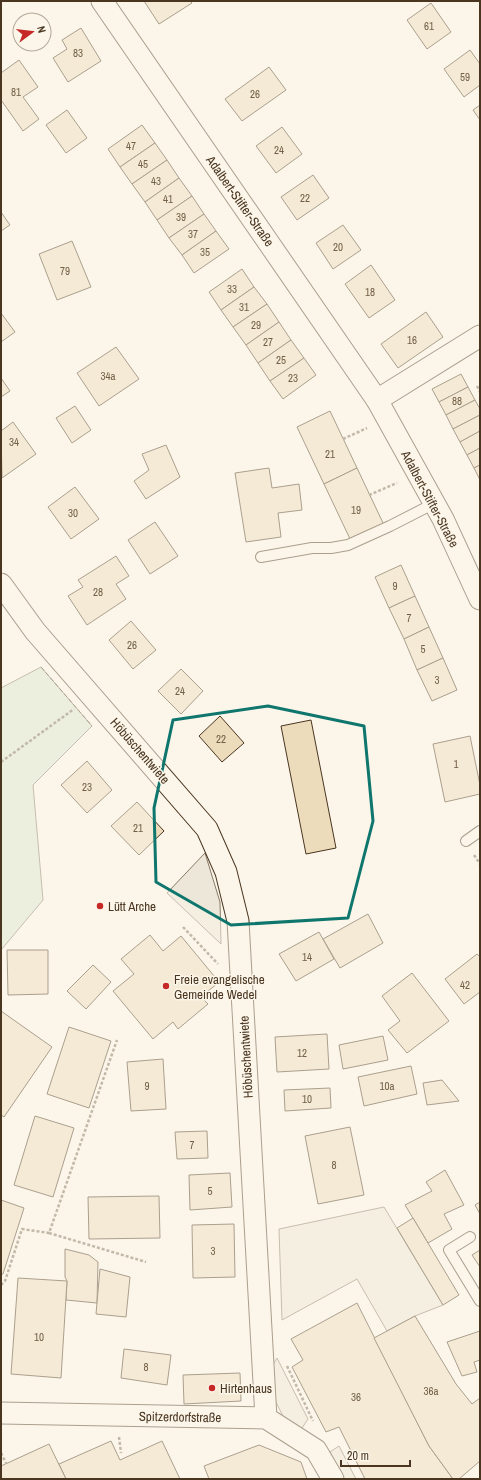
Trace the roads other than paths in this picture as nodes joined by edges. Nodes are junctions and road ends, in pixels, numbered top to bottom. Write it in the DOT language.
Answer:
graph roads {
  1 [pos="102,1"];
  2 [pos="480,336"];
  3 [pos="377,400"];
  4 [pos="435,503"];
  5 [pos="261,557"];
  6 [pos="1,584"];
  7 [pos="480,599"];
  8 [pos="480,831"];
  9 [pos="466,841"];
  10 [pos="470,1237"];
  11 [pos="480,1301"];
  12 [pos="1,1413"];
  13 [pos="266,1418"];
  14 [pos="333,1479"];
  1 -- 3 [label="street, Adalbert-Stifter-Straße"];
  2 -- 3 [label="street"];
  3 -- 4 [label="street, Adalbert-Stifter-Straße"];
  4 -- 5 [label="lane"];
  4 -- 7 [label="street, Adalbert-Stifter-Straße"];
  6 -- 13 [label="street, Höbüschentwiete"];
  8 -- 9 [label="lane"];
  10 -- 11 [label="lane"];
  12 -- 13 [label="street, Spitzerdorfstraße"];
  13 -- 14 [label="street"];
}
